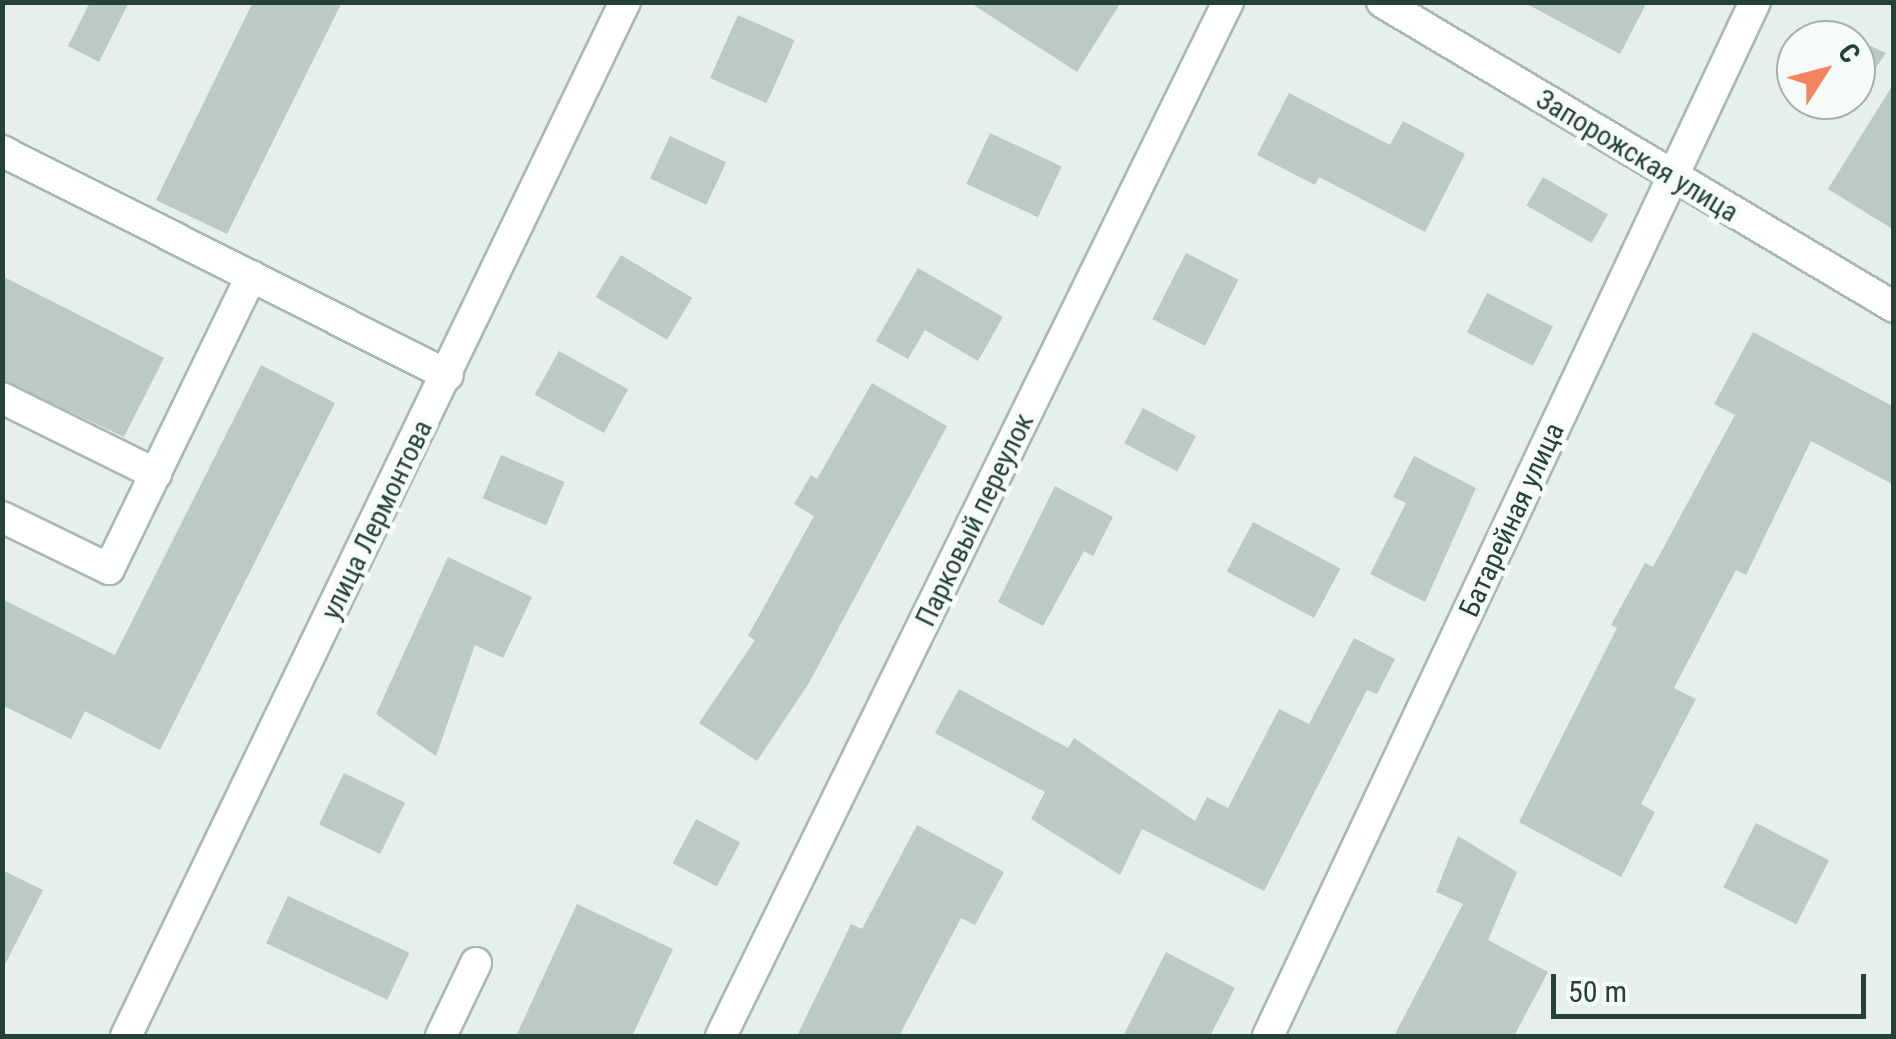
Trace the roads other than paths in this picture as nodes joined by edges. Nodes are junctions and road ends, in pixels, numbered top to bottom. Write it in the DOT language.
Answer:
graph roads {
  1 [pos="625,2"];
  2 [pos="1228,2"];
  3 [pos="1382,2"];
  4 [pos="1755,2"];
  5 [pos="2,151"];
  6 [pos="1673,179"];
  7 [pos="251,276"];
  8 [pos="1894,307"];
  9 [pos="448,375"];
  10 [pos="2,398"];
  11 [pos="156,474"];
  12 [pos="2,517"];
  13 [pos="476,963"];
  14 [pos="126,1036"];
  15 [pos="441,1036"];
  16 [pos="721,1036"];
  17 [pos="1268,1036"];
  1 -- 9 [label="street, улица Лермонтова"];
  2 -- 16 [label="street, Парковый переулок"];
  3 -- 6 [label="street, Запорожская улица"];
  4 -- 6 [label="street, Батарейная улица"];
  5 -- 7 [label="street"];
  6 -- 8 [label="street, Запорожская улица"];
  6 -- 17 [label="street, Батарейная улица"];
  7 -- 9 [label="street"];
  7 -- 11 [label="street"];
  9 -- 14 [label="street, улица Лермонтова"];
  10 -- 11 [label="street"];
  11 -- 12 [label="street"];
  13 -- 15 [label="street"];
}
